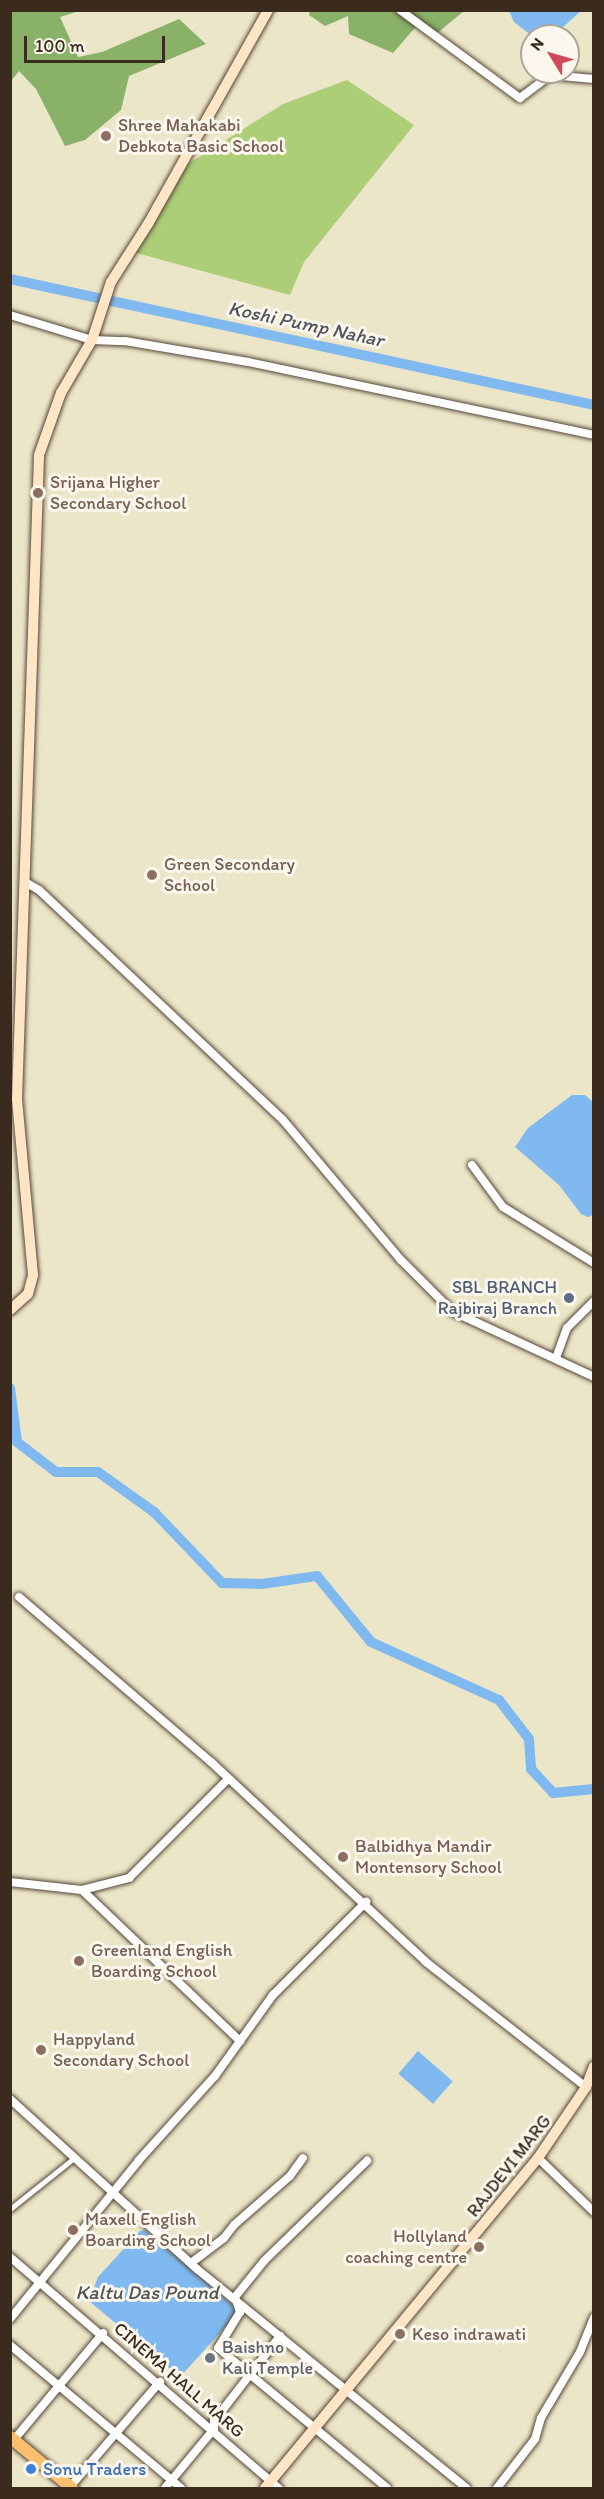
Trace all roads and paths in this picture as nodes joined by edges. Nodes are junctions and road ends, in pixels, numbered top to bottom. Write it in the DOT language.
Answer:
graph roads {
  1 [pos="268,10"];
  2 [pos="400,10"];
  3 [pos="594,79"];
  4 [pos="10,315"];
  5 [pos="92,340"];
  6 [pos="594,435"];
  7 [pos="25,882"];
  8 [pos="472,1165"];
  9 [pos="594,1263"];
  10 [pos="594,1301"];
  11 [pos="10,1310"];
  12 [pos="556,1358"];
  13 [pos="594,1377"];
  14 [pos="19,1597"];
  15 [pos="227,1780"];
  16 [pos="10,1882"];
  17 [pos="82,1890"];
  18 [pos="366,1902"];
  19 [pos="240,2041"];
  20 [pos="594,2066"];
  21 [pos="586,2087"];
  22 [pos="10,2098"];
  23 [pos="74,2158"];
  24 [pos="303,2158"];
  25 [pos="538,2158"];
  26 [pos="367,2161"];
  27 [pos="112,2192"];
  28 [pos="10,2209"];
  29 [pos="594,2211"];
  30 [pos="10,2257"];
  31 [pos="191,2263"];
  32 [pos="40,2281"];
  33 [pos="235,2297"];
  34 [pos="594,2318"];
  35 [pos="10,2319"];
  36 [pos="103,2333"];
  37 [pos="280,2336"];
  38 [pos="10,2345"];
  39 [pos="249,2376"];
  40 [pos="160,2382"];
  41 [pos="59,2385"];
  42 [pos="347,2390"];
  43 [pos="214,2429"];
  44 [pos="315,2430"];
  45 [pos="115,2434"];
  46 [pos="12,2440"];
  47 [pos="172,2480"];
  48 [pos="271,2486"];
  49 [pos="70,2488"];
  50 [pos="165,2488"];
  51 [pos="182,2488"];
  52 [pos="387,2488"];
  53 [pos="466,2488"];
  54 [pos="496,2488"];
  1 -- 5 [label="main road"];
  2 -- 3 [label="street"];
  4 -- 5 [label="street"];
  5 -- 6 [label="street"];
  5 -- 7 [label="main road"];
  7 -- 11 [label="main road"];
  7 -- 12 [label="street"];
  8 -- 9 [label="street"];
  10 -- 12 [label="street"];
  12 -- 13 [label="street"];
  14 -- 15 [label="street"];
  15 -- 17 [label="street"];
  15 -- 18 [label="street"];
  16 -- 17 [label="street"];
  17 -- 19 [label="street"];
  18 -- 19 [label="street"];
  18 -- 21 [label="street"];
  19 -- 27 [label="street"];
  20 -- 21 [label="main road, RAJDEVI MARG"];
  21 -- 25 [label="main road, RAJDEVI MARG"];
  22 -- 23 [label="street"];
  23 -- 27 [label="street"];
  23 -- 28 [label="street"];
  24 -- 31 [label="street"];
  25 -- 29 [label="street"];
  25 -- 42 [label="main road, RAJDEVI MARG"];
  26 -- 33 [label="street"];
  27 -- 31 [label="street"];
  27 -- 32 [label="street"];
  30 -- 32 [label="street, CINEMA HALL MARG"];
  31 -- 33 [label="street"];
  32 -- 35 [label="street"];
  32 -- 36 [label="street, CINEMA HALL MARG"];
  33 -- 37 [label="street"];
  33 -- 39 [label="street"];
  34 -- 54 [label="street"];
  36 -- 40 [label="street, CINEMA HALL MARG"];
  36 -- 41 [label="street"];
  37 -- 39 [label="street"];
  37 -- 42 [label="street"];
  38 -- 41 [label="street"];
  39 -- 43 [label="street"];
  39 -- 44 [label="street"];
  40 -- 43 [label="street, CINEMA HALL MARG"];
  40 -- 45 [label="street"];
  41 -- 45 [label="street"];
  41 -- 46 [label="street"];
  42 -- 44 [label="main road, RAJDEVI MARG"];
  42 -- 53 [label="street"];
  43 -- 47 [label="street"];
  43 -- 48 [label="street, CINEMA HALL MARG"];
  44 -- 48 [label="main road, RAJDEVI MARG"];
  44 -- 52 [label="street"];
  45 -- 47 [label="street"];
  45 -- 49 [label="street"];
  46 -- 49 [label="main road"];
  47 -- 50 [label="street"];
  47 -- 51 [label="street"];
}
